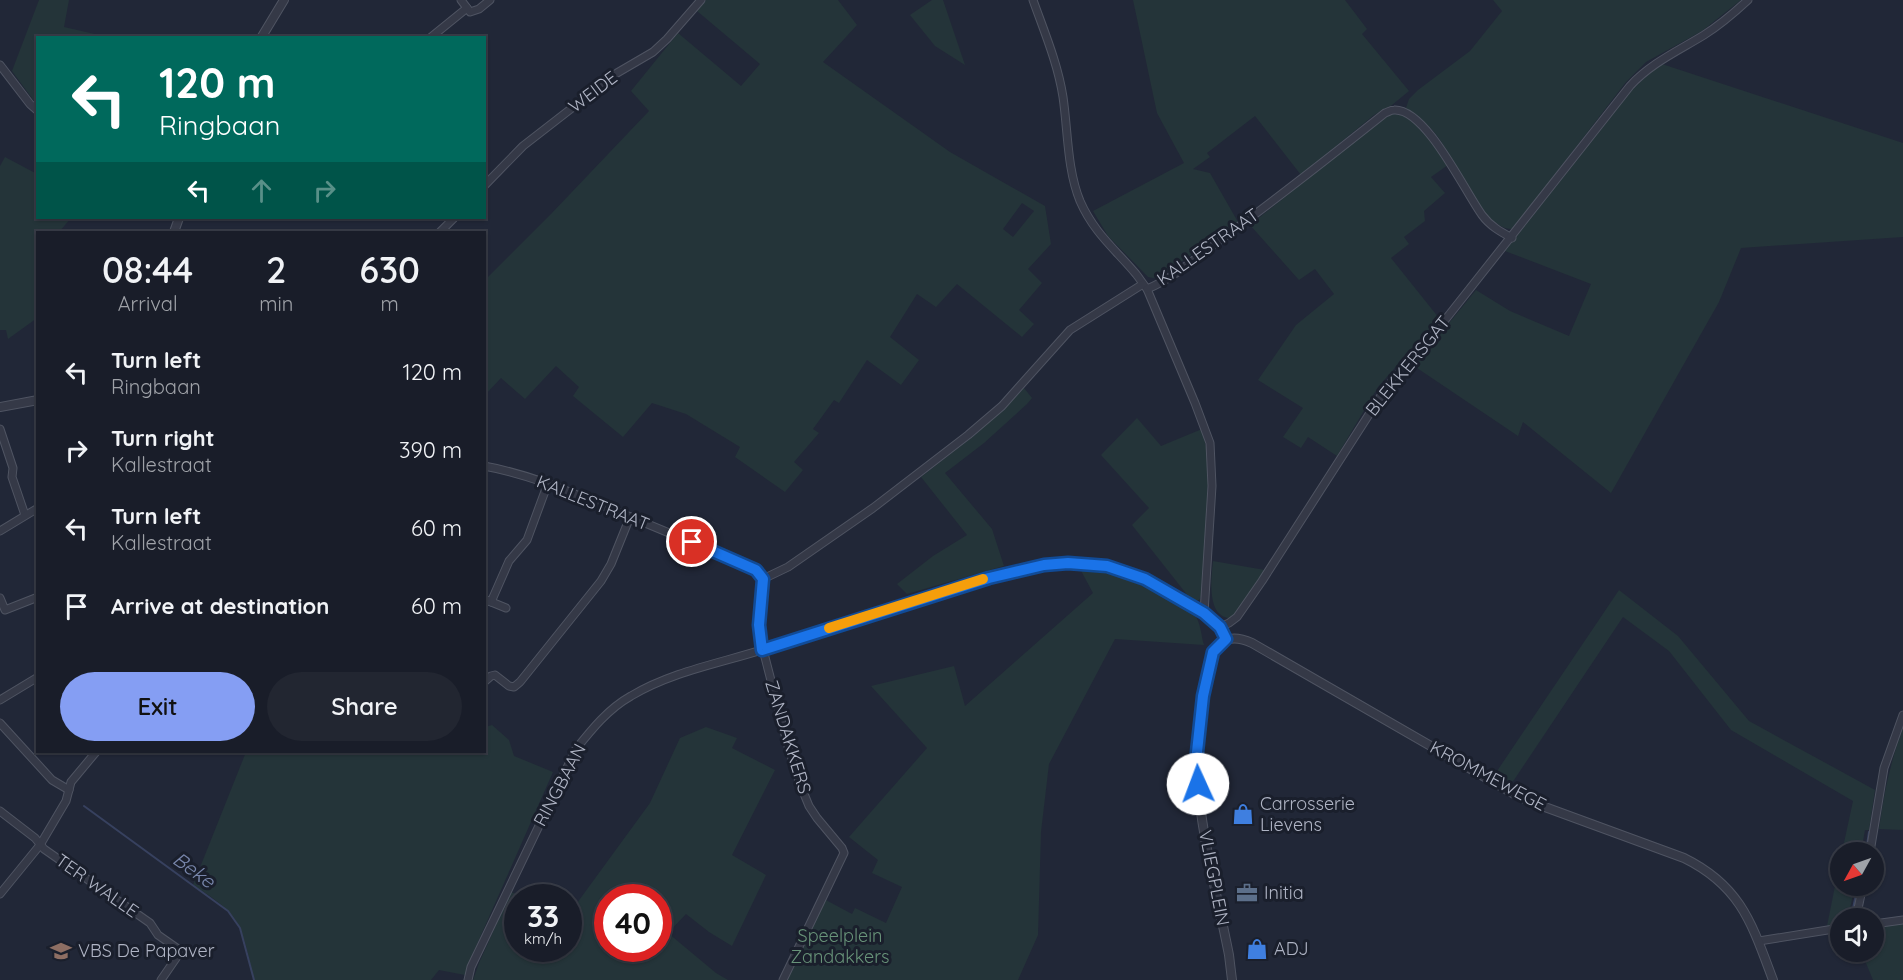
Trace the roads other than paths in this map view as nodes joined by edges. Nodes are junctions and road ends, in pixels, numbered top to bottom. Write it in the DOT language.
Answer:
graph roads {
  1 [pos="284,0"];
  2 [pos="461,0"];
  3 [pos="490,0"];
  4 [pos="701,0"];
  5 [pos="1033,0"];
  6 [pos="1748,0"];
  7 [pos="467,8"];
  8 [pos="262,36"];
  9 [pos="432,36"];
  10 [pos="0,65"];
  11 [pos="36,109"];
  12 [pos="486,184"];
  13 [pos="453,219"];
  14 [pos="441,231"];
  15 [pos="1512,238"];
  16 [pos="1145,286"];
  17 [pos="36,400"];
  18 [pos="0,407"];
  19 [pos="0,429"];
  20 [pos="486,466"];
  21 [pos="549,483"];
  22 [pos="36,509"];
  23 [pos="25,516"];
  24 [pos="630,517"];
  25 [pos="0,531"];
  26 [pos="763,579"];
  27 [pos="0,598"];
  28 [pos="36,598"];
  29 [pos="488,600"];
  30 [pos="506,608"];
  31 [pos="1204,613"];
  32 [pos="1220,627"];
  33 [pos="1226,639"];
  34 [pos="762,650"];
  35 [pos="36,677"];
  36 [pos="486,680"];
  37 [pos="0,700"];
  38 [pos="1903,715"];
  39 [pos="0,723"];
  40 [pos="95,753"];
  41 [pos="69,790"];
  42 [pos="0,811"];
  43 [pos="1872,842"];
  44 [pos="40,844"];
  45 [pos="0,894"];
  46 [pos="1903,920"];
  47 [pos="1884,923"];
  48 [pos="1830,930"];
  49 [pos="1759,941"];
  50 [pos="161,980"];
  51 [pos="468,980"];
  52 [pos="783,980"];
  53 [pos="1232,980"];
  54 [pos="1773,980"];
  1 -- 8 [label="street"];
  2 -- 7 [label="street"];
  3 -- 7 [label="street"];
  4 -- 12 [label="street, WEIDE"];
  5 -- 16 [label="street"];
  6 -- 15 [label="street, BLEKKERSGAT"];
  7 -- 9 [label="street"];
  10 -- 11 [label="street"];
  13 -- 14 [label="street"];
  15 -- 16 [label="street, KALLESTRAAT"];
  15 -- 32 [label="street, BLEKKERSGAT"];
  16 -- 26 [label="street, KALLESTRAAT"];
  16 -- 31 [label="street, KALLESTRAAT"];
  17 -- 18 [label="street"];
  19 -- 23 [label="street"];
  20 -- 21 [label="street, KALLESTRAAT"];
  21 -- 24 [label="street, KALLESTRAAT"];
  21 -- 29 [label="street"];
  22 -- 23 [label="street"];
  23 -- 25 [label="street"];
  24 -- 26 [label="street, KALLESTRAAT"];
  24 -- 36 [label="street"];
  26 -- 34 [label="street"];
  27 -- 28 [label="street"];
  29 -- 30 [label="street"];
  31 -- 32 [label="street, RINGBAAN"];
  31 -- 34 [label="street, RINGBAAN"];
  32 -- 33 [label="street, RINGBAAN"];
  33 -- 49 [label="street, KROMMEWEGE"];
  33 -- 53 [label="street, VLIEGPLEIN"];
  34 -- 51 [label="street, RINGBAAN"];
  34 -- 52 [label="street, ZANDAKKERS"];
  35 -- 37 [label="street"];
  38 -- 43 [label="street"];
  39 -- 41 [label="street"];
  40 -- 41 [label="street"];
  41 -- 44 [label="street"];
  42 -- 44 [label="street"];
  44 -- 45 [label="street"];
  44 -- 50 [label="street, TER WALLE"];
  46 -- 47 [label="street"];
  48 -- 49 [label="street"];
  49 -- 54 [label="street, KROMMEWEGE"];
}
